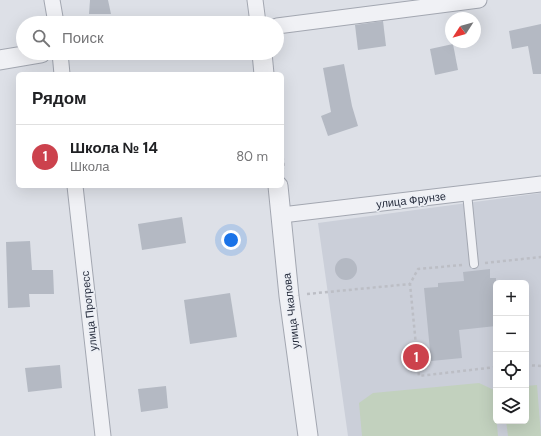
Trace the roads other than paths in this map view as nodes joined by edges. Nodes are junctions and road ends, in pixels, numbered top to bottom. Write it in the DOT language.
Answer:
graph roads {
  1 [pos="52,0"];
  2 [pos="255,0"];
  3 [pos="479,0"];
  4 [pos="55,16"];
  5 [pos="257,16"];
  6 [pos="284,25"];
  7 [pos="16,57"];
  8 [pos="0,60"];
  9 [pos="61,60"];
  10 [pos="263,60"];
  11 [pos="62,72"];
  12 [pos="264,72"];
  13 [pos="541,184"];
  14 [pos="75,188"];
  15 [pos="278,188"];
  16 [pos="467,193"];
  17 [pos="282,215"];
  18 [pos="474,264"];
  19 [pos="103,436"];
  20 [pos="308,436"];
  1 -- 4 [label="street"];
  2 -- 5 [label="street"];
  3 -- 6 [label="street"];
  7 -- 8 [label="street"];
  9 -- 11 [label="street"];
  10 -- 12 [label="street"];
  13 -- 16 [label="street, улица Фрунзе"];
  14 -- 19 [label="street, улица Прогресс"];
  15 -- 17 [label="street, улица Чкалова"];
  16 -- 17 [label="street, улица Фрунзе"];
  16 -- 18 [label="lane"];
  17 -- 20 [label="street, улица Чкалова"];
}
